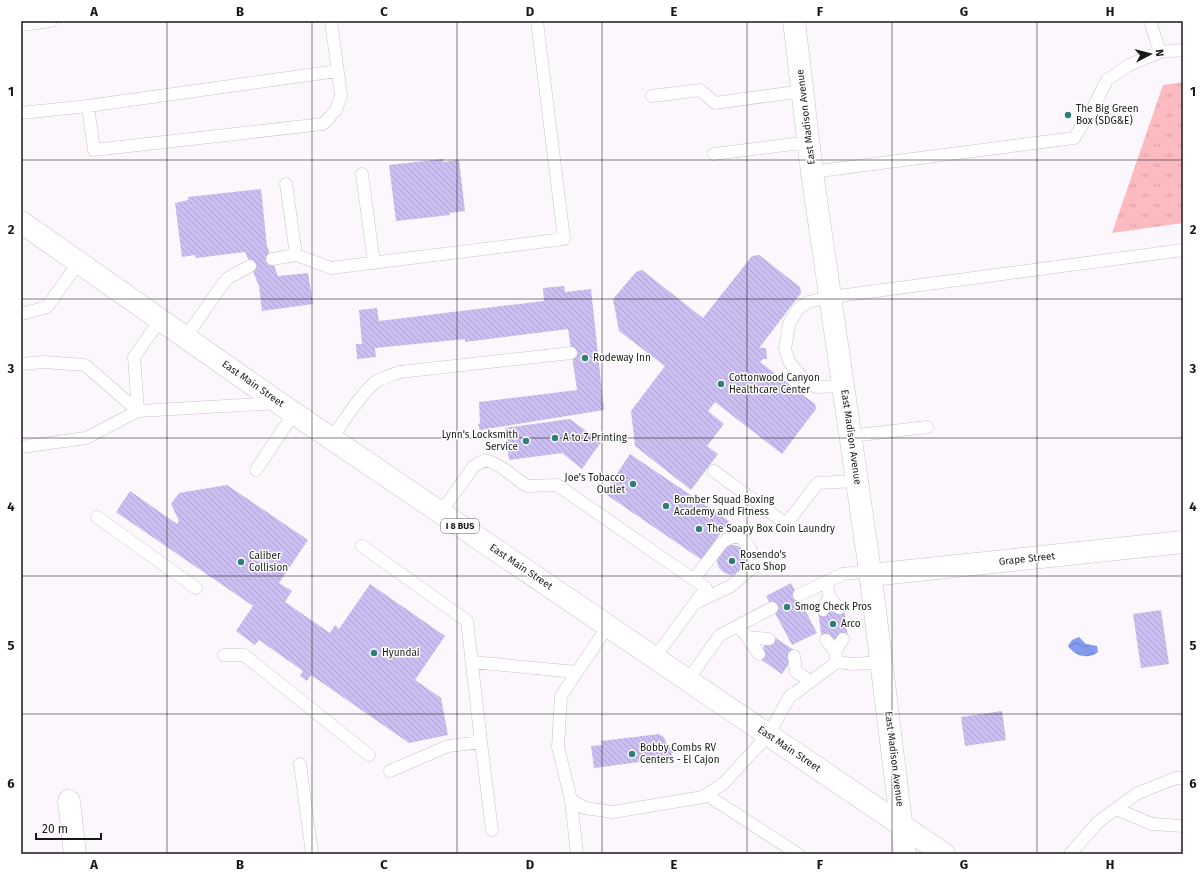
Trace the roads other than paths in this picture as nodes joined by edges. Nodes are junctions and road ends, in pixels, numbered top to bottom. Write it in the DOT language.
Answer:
graph roads {
  1 [pos="51,21"];
  2 [pos="331,21"];
  3 [pos="537,21"];
  4 [pos="794,21"];
  5 [pos="1150,21"];
  6 [pos="21,25"];
  7 [pos="1183,50"];
  8 [pos="1160,52"];
  9 [pos="337,71"];
  10 [pos="803,91"];
  11 [pos="652,96"];
  12 [pos="88,106"];
  13 [pos="21,113"];
  14 [pos="809,142"];
  15 [pos="714,154"];
  16 [pos="812,172"];
  17 [pos="362,174"];
  18 [pos="286,184"];
  19 [pos="21,222"];
  20 [pos="1183,250"];
  21 [pos="296,255"];
  22 [pos="272,259"];
  23 [pos="78,263"];
  24 [pos="374,263"];
  25 [pos="250,266"];
  26 [pos="831,297"];
  27 [pos="21,314"];
  28 [pos="160,320"];
  29 [pos="186,337"];
  30 [pos="571,353"];
  31 [pos="21,364"];
  32 [pos="843,386"];
  33 [pos="287,408"];
  34 [pos="138,411"];
  35 [pos="927,427"];
  36 [pos="851,436"];
  37 [pos="332,438"];
  38 [pos="21,447"];
  39 [pos="256,470"];
  40 [pos="714,471"];
  41 [pos="857,481"];
  42 [pos="441,512"];
  43 [pos="97,517"];
  44 [pos="1183,542"];
  45 [pos="362,546"];
  46 [pos="870,573"];
  47 [pos="694,579"];
  48 [pos="827,581"];
  49 [pos="196,588"];
  50 [pos="799,595"];
  51 [pos="829,597"];
  52 [pos="694,604"];
  53 [pos="772,608"];
  54 [pos="839,608"];
  55 [pos="823,610"];
  56 [pos="608,626"];
  57 [pos="738,626"];
  58 [pos="747,637"];
  59 [pos="769,639"];
  60 [pos="843,639"];
  61 [pos="826,640"];
  62 [pos="759,654"];
  63 [pos="224,655"];
  64 [pos="794,656"];
  65 [pos="836,656"];
  66 [pos="654,657"];
  67 [pos="472,662"];
  68 [pos="881,662"];
  69 [pos="577,672"];
  70 [pos="688,680"];
  71 [pos="810,681"];
  72 [pos="768,735"];
  73 [pos="482,742"];
  74 [pos="369,755"];
  75 [pos="300,764"];
  76 [pos="390,771"];
  77 [pos="1183,778"];
  78 [pos="706,795"];
  79 [pos="571,800"];
  80 [pos="69,801"];
  81 [pos="1116,809"];
  82 [pos="902,826"];
  83 [pos="1183,826"];
  84 [pos="492,830"];
  85 [pos="75,854"];
  86 [pos="312,854"];
  87 [pos="577,854"];
  88 [pos="798,854"];
  89 [pos="905,854"];
  90 [pos="944,854"];
  91 [pos="1070,854"];
  1 -- 6 [label="lane"];
  2 -- 9 [label="lane"];
  3 -- 24 [label="lane"];
  4 -- 10 [label="street, East Madison Avenue"];
  5 -- 8 [label="lane"];
  7 -- 8 [label="lane"];
  8 -- 16 [label="lane"];
  9 -- 12 [label="lane"];
  9 -- 12 [label="lane"];
  10 -- 11 [label="lane"];
  10 -- 14 [label="street, East Madison Avenue"];
  12 -- 13 [label="lane"];
  14 -- 15 [label="lane"];
  14 -- 16 [label="street, East Madison Avenue"];
  16 -- 26 [label="street, East Madison Avenue"];
  17 -- 24 [label="lane"];
  18 -- 21 [label="lane"];
  19 -- 23 [label="street, East Main Street / I 8 BUS"];
  20 -- 26 [label="lane"];
  21 -- 22 [label="lane"];
  21 -- 24 [label="lane"];
  23 -- 27 [label="lane"];
  23 -- 28 [label="street, East Main Street / I 8 BUS"];
  25 -- 29 [label="lane"];
  26 -- 32 [label="street, East Madison Avenue"];
  26 -- 32 [label="lane"];
  28 -- 29 [label="street, East Main Street / I 8 BUS"];
  28 -- 34 [label="lane"];
  29 -- 33 [label="street, East Main Street / I 8 BUS"];
  30 -- 37 [label="lane"];
  31 -- 34 [label="lane"];
  32 -- 36 [label="street, East Madison Avenue"];
  33 -- 34 [label="lane"];
  33 -- 37 [label="street, East Main Street / I 8 BUS"];
  33 -- 39 [label="lane"];
  34 -- 38 [label="lane"];
  35 -- 36 [label="lane"];
  36 -- 41 [label="street, East Madison Avenue"];
  37 -- 42 [label="street, East Main Street / I 8 BUS"];
  40 -- 41 [label="lane"];
  41 -- 46 [label="street, East Madison Avenue"];
  42 -- 47 [label="lane"];
  42 -- 56 [label="street, East Main Street / I 8 BUS"];
  43 -- 49 [label="lane"];
  44 -- 46 [label="street, Grape Street"];
  45 -- 67 [label="lane"];
  46 -- 48 [label="lane"];
  46 -- 68 [label="street, East Madison Avenue"];
  47 -- 52 [label="lane"];
  47 -- 52 [label="lane"];
  48 -- 50 [label="lane"];
  48 -- 51 [label="lane"];
  51 -- 54 [label="lane"];
  51 -- 55 [label="lane"];
  52 -- 66 [label="lane"];
  53 -- 57 [label="lane"];
  56 -- 66 [label="street, East Main Street / I 8 BUS"];
  56 -- 69 [label="lane"];
  57 -- 58 [label="lane"];
  57 -- 70 [label="lane"];
  58 -- 59 [label="lane"];
  58 -- 62 [label="lane"];
  60 -- 65 [label="lane"];
  61 -- 65 [label="lane"];
  63 -- 74 [label="lane"];
  64 -- 71 [label="lane"];
  65 -- 68 [label="lane"];
  65 -- 71 [label="lane"];
  66 -- 70 [label="street, East Main Street / I 8 BUS"];
  67 -- 69 [label="lane"];
  67 -- 73 [label="lane"];
  68 -- 82 [label="street, East Madison Avenue"];
  69 -- 79 [label="lane"];
  70 -- 72 [label="street, East Main Street / I 8 BUS"];
  71 -- 72 [label="lane"];
  72 -- 78 [label="lane"];
  72 -- 82 [label="street, East Main Street / I 8 BUS"];
  73 -- 76 [label="lane"];
  73 -- 84 [label="lane"];
  75 -- 86 [label="lane"];
  77 -- 81 [label="lane"];
  78 -- 79 [label="lane"];
  78 -- 88 [label="lane"];
  79 -- 87 [label="lane"];
  80 -- 85 [label="street"];
  81 -- 83 [label="lane"];
  81 -- 91 [label="lane"];
  82 -- 89 [label="street, East Madison Avenue"];
  82 -- 90 [label="street, East Main Street / I 8 BUS"];
}
